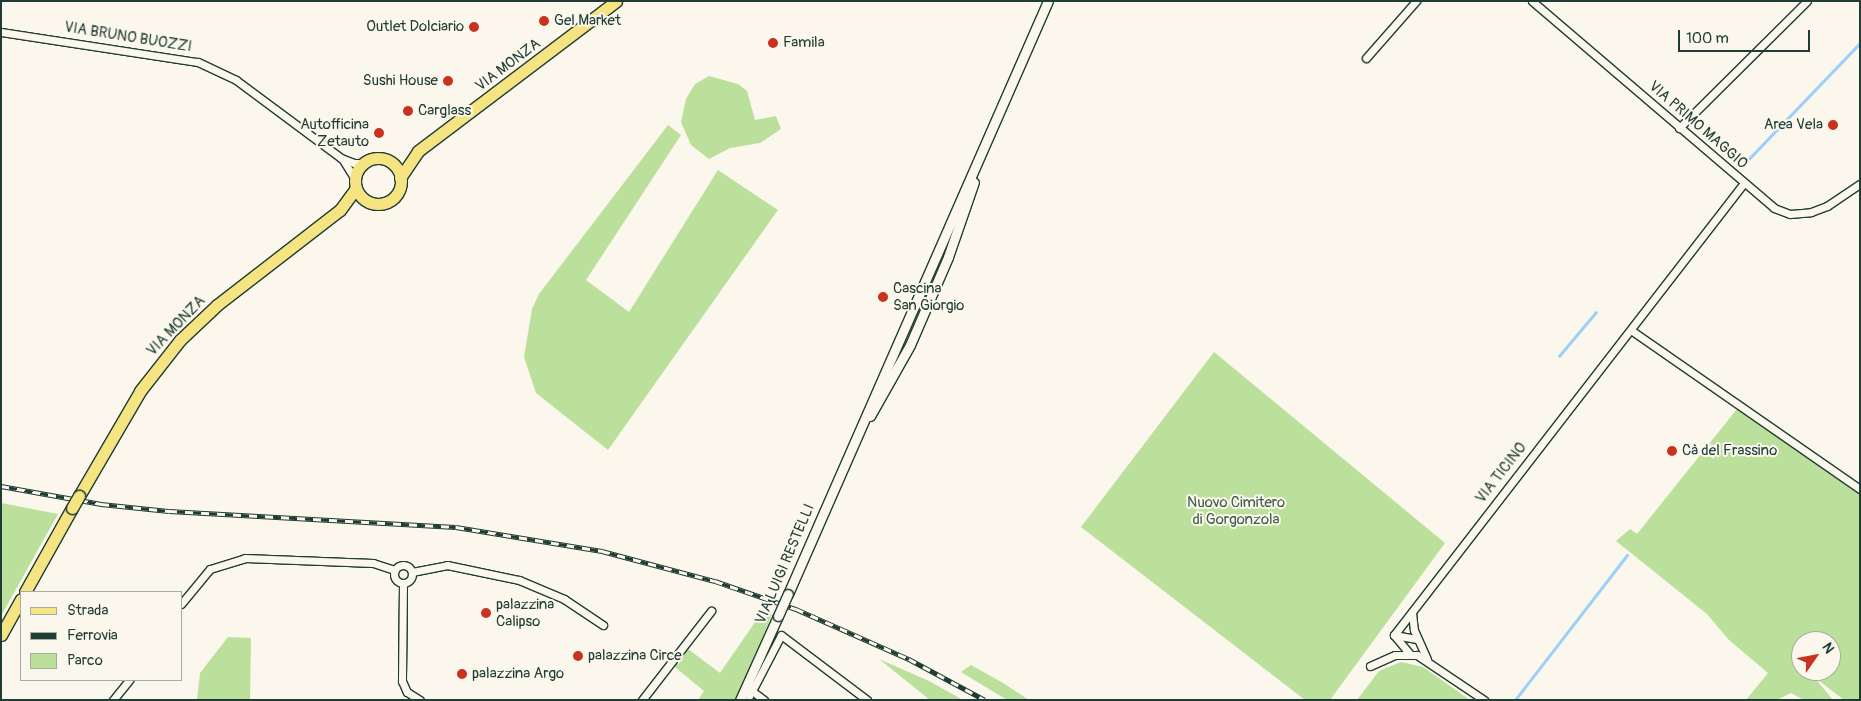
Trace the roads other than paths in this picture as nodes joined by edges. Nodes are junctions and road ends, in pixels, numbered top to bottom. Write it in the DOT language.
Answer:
graph roads {
  1 [pos="616,1"];
  2 [pos="1048,1"];
  3 [pos="1416,1"];
  4 [pos="1532,1"];
  5 [pos="1807,1"];
  6 [pos="1,32"];
  7 [pos="1366,58"];
  8 [pos="1679,128"];
  9 [pos="418,151"];
  10 [pos="341,158"];
  11 [pos="365,162"];
  12 [pos="388,162"];
  13 [pos="400,178"];
  14 [pos="355,183"];
  15 [pos="1744,183"];
  16 [pos="1860,184"];
  17 [pos="368,202"];
  18 [pos="336,214"];
  19 [pos="1631,330"];
  20 [pos="1860,489"];
  21 [pos="395,570"];
  22 [pos="412,572"];
  23 [pos="403,583"];
  24 [pos="26,591"];
  25 [pos="20,601"];
  26 [pos="182,603"];
  27 [pos="710,611"];
  28 [pos="1412,612"];
  29 [pos="603,626"];
  30 [pos="1,635"];
  31 [pos="1394,635"];
  32 [pos="1417,640"];
  33 [pos="1410,654"];
  34 [pos="1427,659"];
  35 [pos="1370,666"];
  36 [pos="128,681"];
  37 [pos="752,691"];
  38 [pos="407,697"];
  39 [pos="113,700"];
  40 [pos="420,700"];
  41 [pos="642,700"];
  42 [pos="740,700"];
  43 [pos="749,700"];
  44 [pos="764,700"];
  45 [pos="867,700"];
  46 [pos="1484,700"];
  1 -- 9 [label="main road, VIA MONZA"];
  2 -- 42 [label="street, VIA LUIGI RESTELLI, bridge"];
  3 -- 7 [label="street"];
  4 -- 8 [label="street, VIA PRIMO MAGGIO"];
  5 -- 8 [label="street"];
  6 -- 10 [label="street, VIA BRUNO BUOZZI"];
  8 -- 15 [label="street, VIA PRIMO MAGGIO"];
  9 -- 12 [label="main road, VIA MONZA"];
  9 -- 13 [label="main road, VIA MONZA"];
  10 -- 11 [label="street, VIA BRUNO BUOZZI"];
  10 -- 14 [label="street, VIA BRUNO BUOZZI"];
  11 -- 12 [label="main road, VIA MONZA"];
  11 -- 14 [label="main road, VIA MONZA"];
  12 -- 13 [label="main road"];
  13 -- 17 [label="main road, VIA MONZA"];
  14 -- 17 [label="main road"];
  14 -- 18 [label="main road, VIA MONZA"];
  15 -- 16 [label="street, VIA PRIMO MAGGIO"];
  15 -- 19 [label="street, VIA TICINO"];
  17 -- 18 [label="main road, VIA MONZA"];
  18 -- 24 [label="main road, VIA MONZA, bridge"];
  19 -- 20 [label="street"];
  19 -- 28 [label="street, VIA TICINO"];
  21 -- 22 [label="street"];
  21 -- 23 [label="street"];
  21 -- 26 [label="street"];
  22 -- 23 [label="street"];
  22 -- 29 [label="street"];
  23 -- 38 [label="street"];
  25 -- 30 [label="main road"];
  27 -- 41 [label="street"];
  28 -- 31 [label="street, VIA TICINO"];
  28 -- 32 [label="street"];
  31 -- 32 [label="street"];
  31 -- 33 [label="street"];
  32 -- 34 [label="street"];
  33 -- 34 [label="street"];
  33 -- 35 [label="street"];
  34 -- 46 [label="street"];
  36 -- 39 [label="street"];
  37 -- 43 [label="street"];
  37 -- 44 [label="street"];
  37 -- 45 [label="street"];
  38 -- 40 [label="street"];
}
